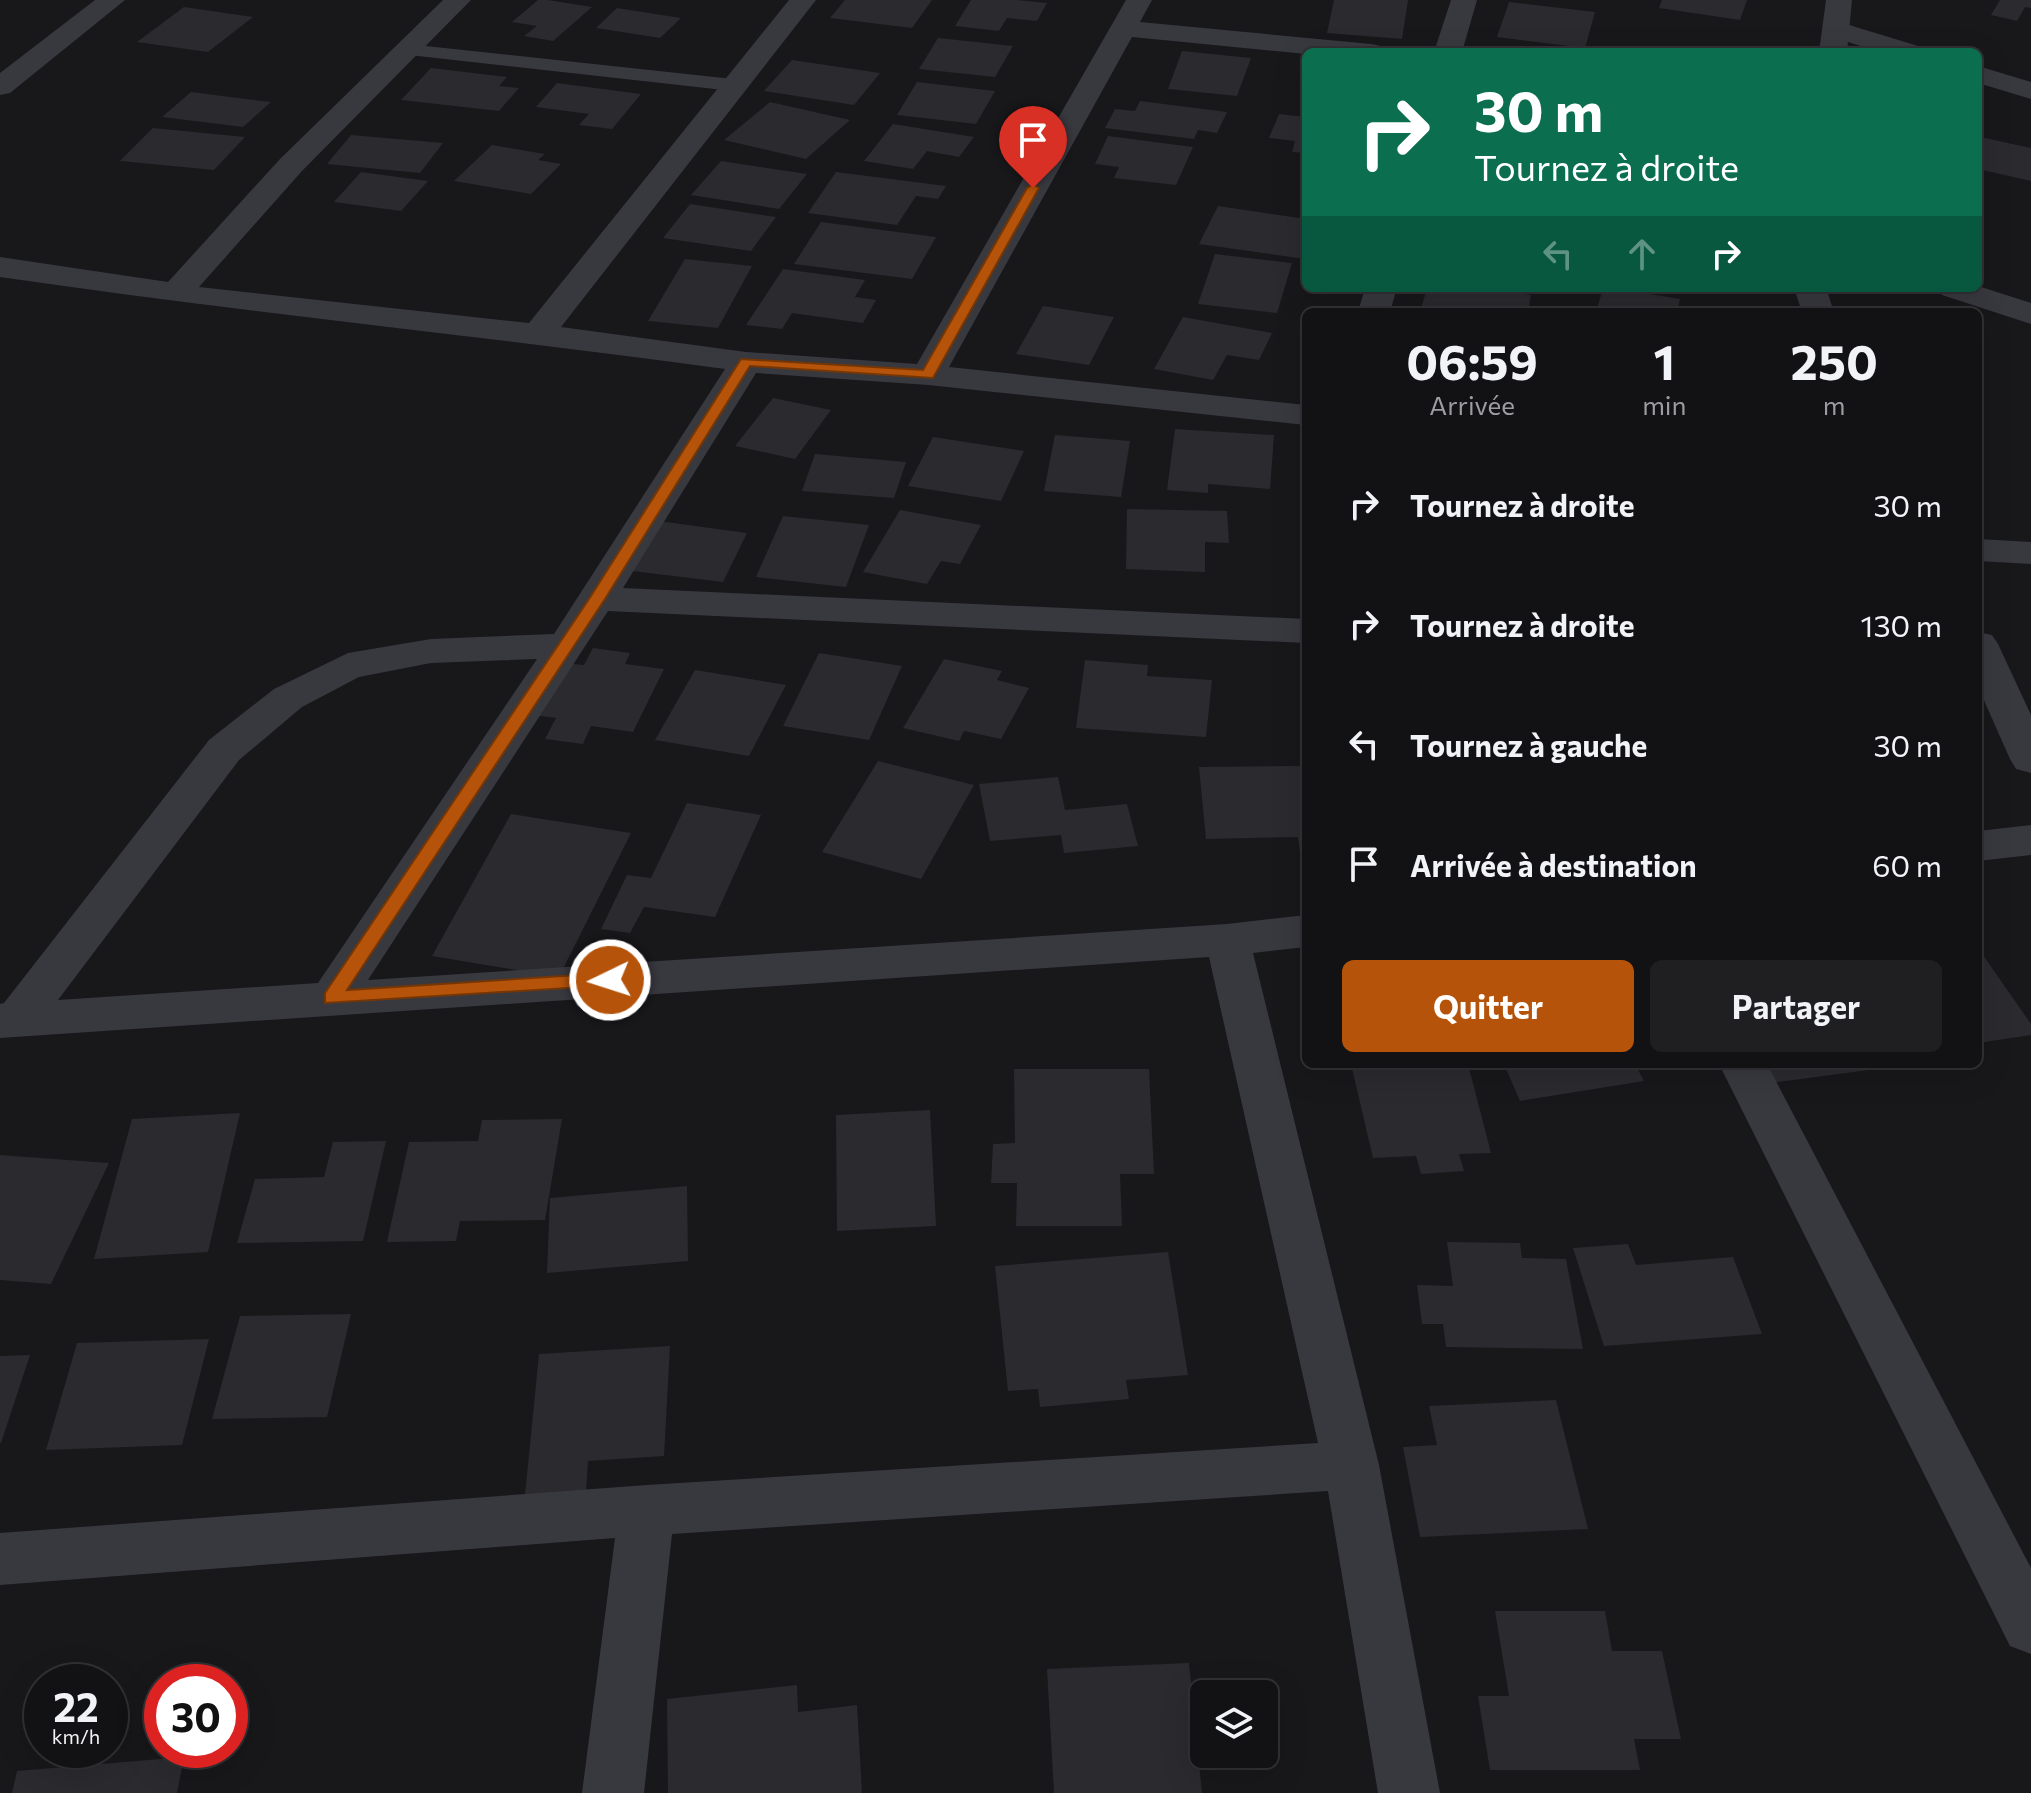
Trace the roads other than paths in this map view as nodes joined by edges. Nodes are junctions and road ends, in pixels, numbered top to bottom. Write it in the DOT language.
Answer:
graph roads {
  1 [pos="112,0"];
  2 [pos="458,0"];
  3 [pos="803,0"];
  4 [pos="1139,0"];
  5 [pos="1464,0"];
  6 [pos="1839,0"];
  7 [pos="1123,28"];
  8 [pos="1835,41"];
  9 [pos="1330,48"];
  10 [pos="1449,48"];
  11 [pos="1881,48"];
  12 [pos="407,50"];
  13 [pos="1982,75"];
  14 [pos="733,85"];
  15 [pos="0,87"];
  16 [pos="2031,91"];
  17 [pos="0,267"];
  18 [pos="1965,292"];
  19 [pos="176,293"];
  20 [pos="2031,314"];
  21 [pos="538,334"];
  22 [pos="746,362"];
  23 [pos="928,375"];
  24 [pos="1302,415"];
  25 [pos="1982,550"];
  26 [pos="2031,553"];
  27 [pos="597,599"];
  28 [pos="1302,631"];
  29 [pos="565,646"];
  30 [pos="1982,653"];
  31 [pos="2031,759"];
  32 [pos="2031,840"];
  33 [pos="1982,846"];
  34 [pos="1302,931"];
  35 [pos="1227,940"];
  36 [pos="332,998"];
  37 [pos="9,1021"];
  38 [pos="1745,1068"];
  39 [pos="1351,1465"];
  40 [pos="647,1510"];
  41 [pos="0,1559"];
  42 [pos="2031,1627"];
  43 [pos="613,1793"];
  44 [pos="1409,1793"];
  1 -- 15 [label="street"];
  2 -- 12 [label="street"];
  3 -- 14 [label="street"];
  4 -- 7 [label="street"];
  5 -- 10 [label="street"];
  6 -- 8 [label="street"];
  7 -- 9 [label="street"];
  7 -- 23 [label="street"];
  8 -- 11 [label="street"];
  12 -- 14 [label="lane"];
  12 -- 19 [label="street"];
  13 -- 16 [label="street"];
  14 -- 21 [label="street"];
  17 -- 19 [label="street"];
  18 -- 20 [label="street"];
  19 -- 21 [label="street"];
  21 -- 22 [label="street"];
  22 -- 23 [label="street"];
  22 -- 27 [label="street"];
  23 -- 24 [label="street"];
  25 -- 26 [label="street"];
  27 -- 28 [label="street"];
  27 -- 29 [label="street"];
  29 -- 36 [label="street"];
  29 -- 37 [label="street"];
  30 -- 31 [label="street"];
  32 -- 33 [label="street"];
  34 -- 35 [label="street"];
  35 -- 36 [label="street"];
  35 -- 39 [label="street"];
  36 -- 37 [label="street"];
  38 -- 42 [label="street"];
  39 -- 40 [label="street"];
  39 -- 44 [label="street"];
  40 -- 41 [label="street"];
  40 -- 43 [label="street"];
}
